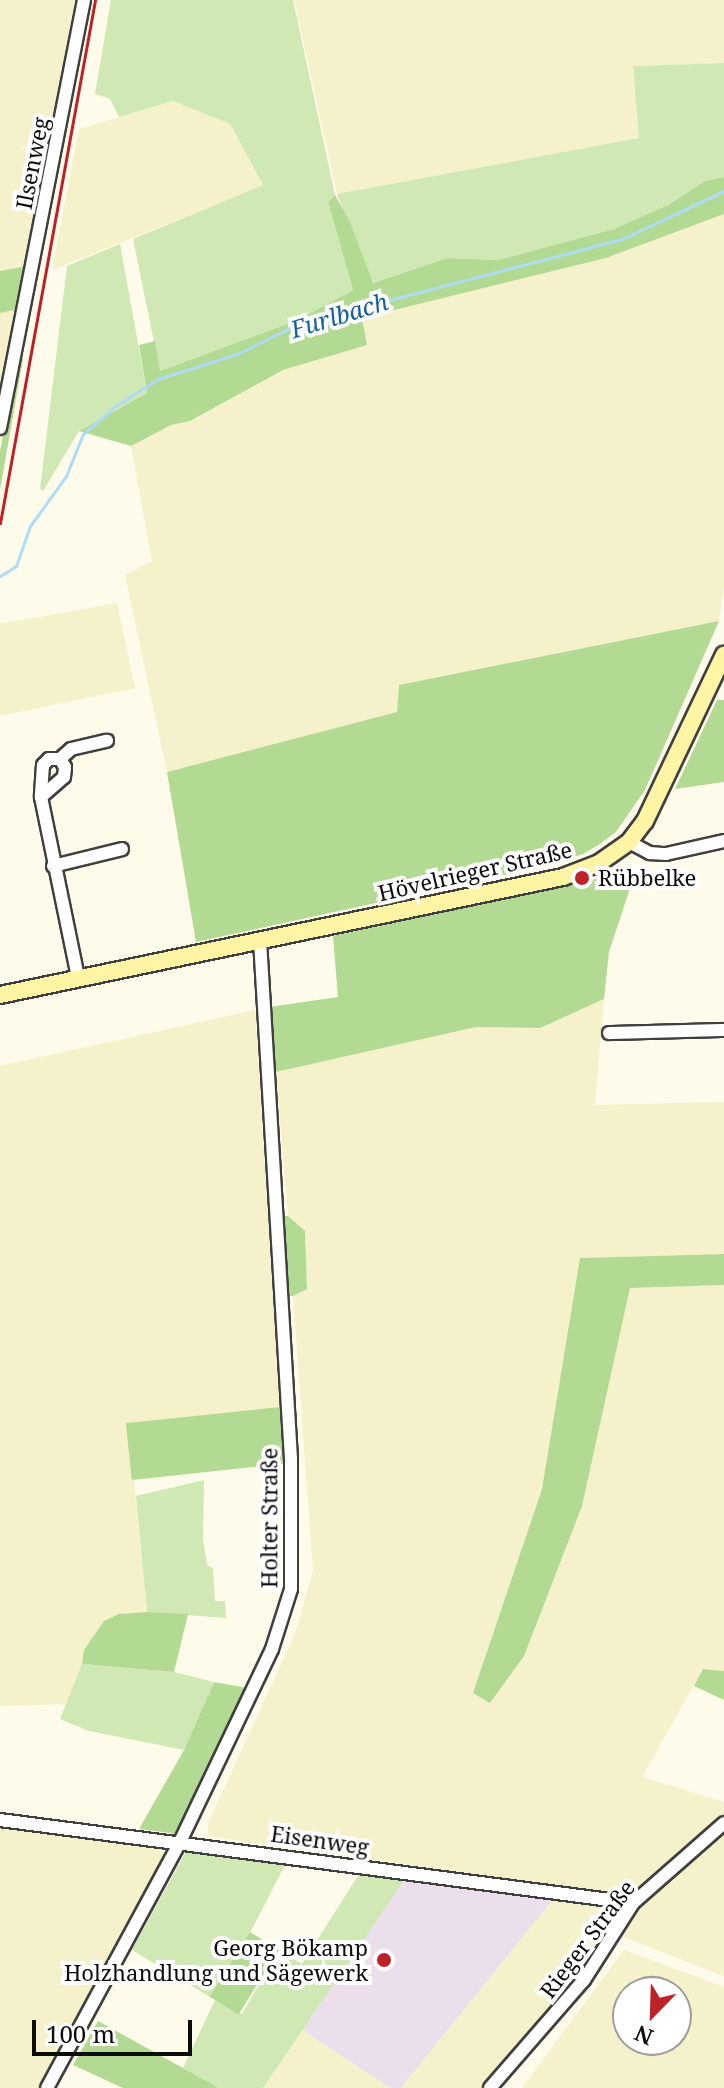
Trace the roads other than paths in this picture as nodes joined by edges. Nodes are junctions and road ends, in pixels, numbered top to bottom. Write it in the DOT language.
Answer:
graph roads {
  1 [pos="84,0"];
  2 [pos="0,428"];
  3 [pos="724,655"];
  4 [pos="107,741"];
  5 [pos="60,759"];
  6 [pos="41,797"];
  7 [pos="724,841"];
  8 [pos="629,842"];
  9 [pos="122,849"];
  10 [pos="53,866"];
  11 [pos="264,939"];
  12 [pos="78,978"];
  13 [pos="0,995"];
  14 [pos="724,1030"];
  15 [pos="609,1033"];
  16 [pos="0,1820"];
  17 [pos="724,1823"];
  18 [pos="180,1842"];
  19 [pos="633,1903"];
  20 [pos="47,2088"];
  21 [pos="490,2088"];
  1 -- 2 [label="street, Ilsenweg"];
  3 -- 8 [label="main road, Hövelrieger Straße"];
  4 -- 5 [label="street"];
  5 -- 6 [label="street"];
  5 -- 6 [label="street"];
  6 -- 10 [label="street"];
  7 -- 8 [label="street"];
  8 -- 11 [label="main road, Hövelrieger Straße"];
  9 -- 10 [label="street"];
  10 -- 12 [label="street"];
  11 -- 12 [label="main road, Hövelrieger Straße"];
  11 -- 18 [label="street, Holter Straße"];
  12 -- 13 [label="main road, Hövelrieger Straße"];
  14 -- 15 [label="street"];
  16 -- 18 [label="street, Eisenweg"];
  17 -- 19 [label="street, Rieger Straße"];
  18 -- 19 [label="street, Eisenweg"];
  18 -- 20 [label="street, Holter Straße"];
  19 -- 21 [label="street, Rieger Straße"];
}
